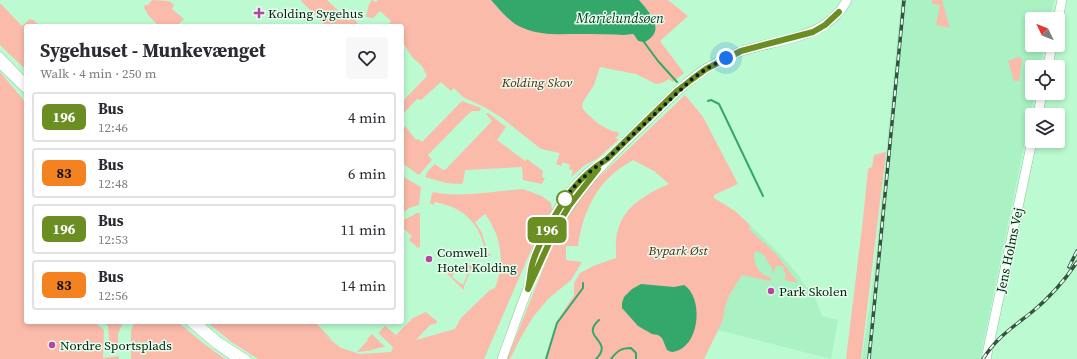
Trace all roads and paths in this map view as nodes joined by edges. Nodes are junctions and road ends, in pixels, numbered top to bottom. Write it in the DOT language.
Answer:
graph roads {
  1 [pos="847,0"];
  2 [pos="1062,0"];
  3 [pos="1059,12"];
  4 [pos="0,56"];
  5 [pos="0,64"];
  6 [pos="24,81"];
  7 [pos="24,88"];
  8 [pos="1031,148"];
  9 [pos="191,324"];
  10 [pos="199,324"];
  11 [pos="236,359"];
  12 [pos="247,359"];
  13 [pos="502,359"];
  14 [pos="986,359"];
  1 -- 13 [label="main road"];
  2 -- 3 [label="main road"];
  4 -- 6 [label="street"];
  5 -- 7 [label="street"];
  8 -- 14 [label="main road, Jens Holms Vej"];
  9 -- 11 [label="street"];
  10 -- 12 [label="street"];
}
